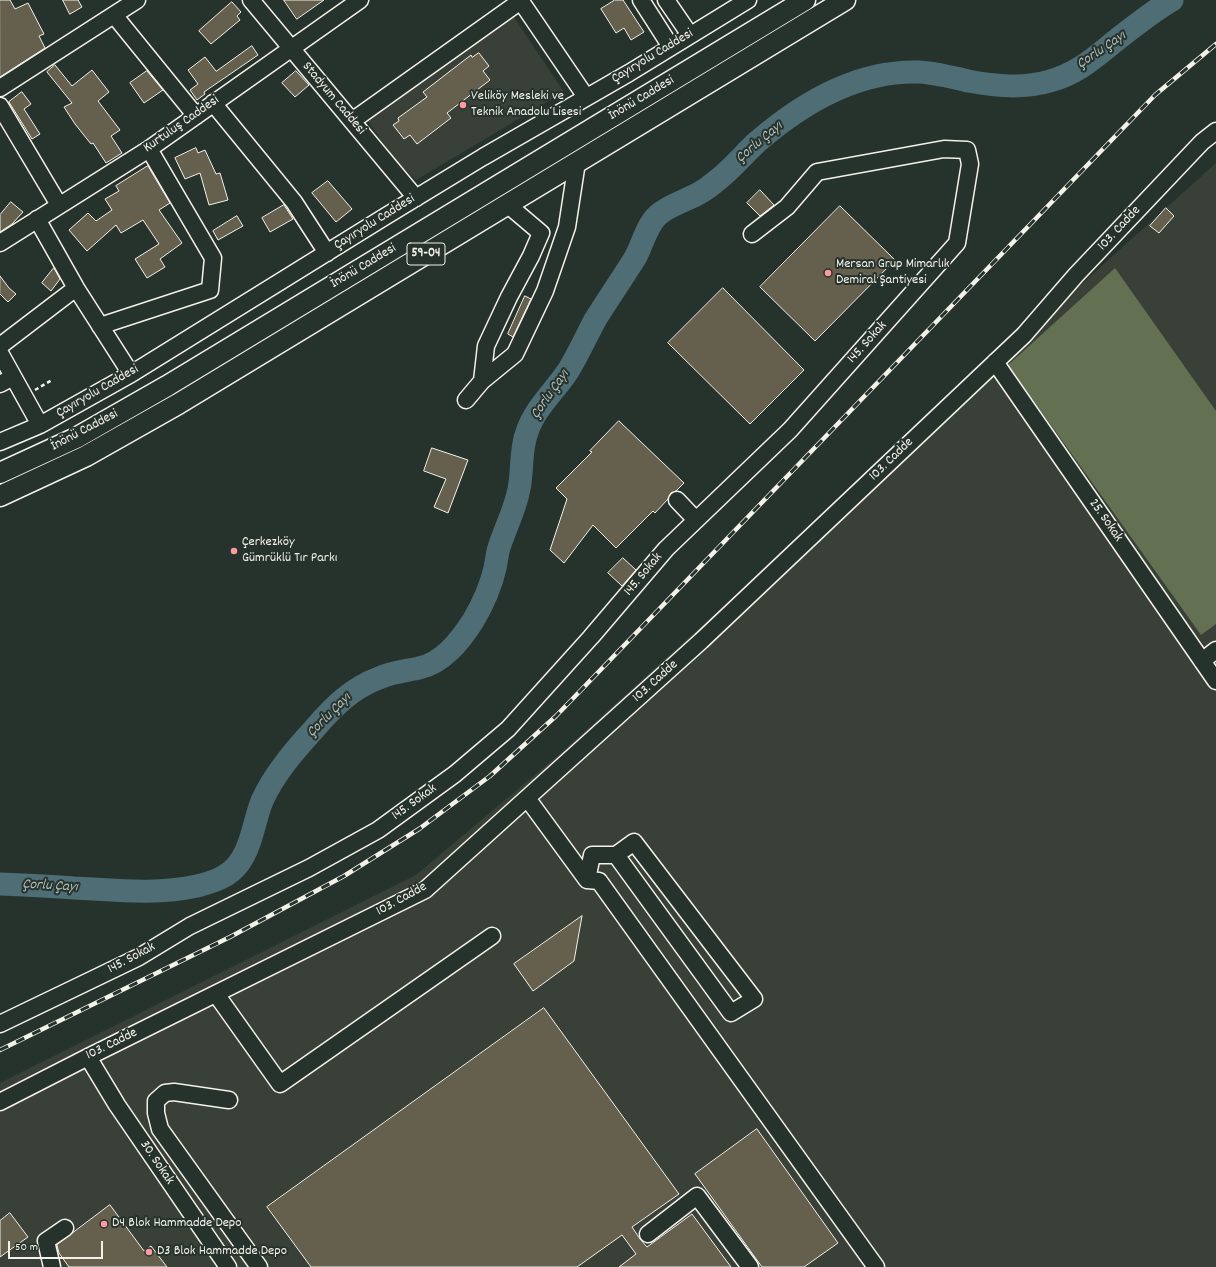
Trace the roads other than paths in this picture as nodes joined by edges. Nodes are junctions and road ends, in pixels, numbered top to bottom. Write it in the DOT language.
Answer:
graph roads {
  1 [pos="137,0"];
  2 [pos="251,0"];
  3 [pos="360,0"];
  4 [pos="520,0"];
  5 [pos="641,0"];
  6 [pos="666,0"];
  7 [pos="748,0"];
  8 [pos="805,0"];
  9 [pos="845,0"];
  10 [pos="114,15"];
  11 [pos="690,35"];
  12 [pos="671,47"];
  13 [pos="291,48"];
  14 [pos="0,88"];
  15 [pos="586,97"];
  16 [pos="214,103"];
  17 [pos="0,106"];
  18 [pos="196,116"];
  19 [pos="352,121"];
  20 [pos="1216,131"];
  21 [pos="149,149"];
  22 [pos="577,162"];
  23 [pos="416,198"];
  24 [pos="508,204"];
  25 [pos="59,205"];
  26 [pos="37,219"];
  27 [pos="752,234"];
  28 [pos="0,243"];
  29 [pos="327,253"];
  30 [pos="76,288"];
  31 [pos="100,326"];
  32 [pos="0,346"];
  33 [pos="0,353"];
  34 [pos="995,362"];
  35 [pos="131,374"];
  36 [pos="7,380"];
  37 [pos="482,382"];
  38 [pos="466,400"];
  39 [pos="40,425"];
  40 [pos="0,442"];
  41 [pos="0,473"];
  42 [pos="0,496"];
  43 [pos="677,500"];
  44 [pos="696,520"];
  45 [pos="1216,650"];
  46 [pos="1202,661"];
  47 [pos="1216,681"];
  48 [pos="527,798"];
  49 [pos="616,855"];
  50 [pos="587,880"];
  51 [pos="492,936"];
  52 [pos="216,994"];
  53 [pos="0,1024"];
  54 [pos="88,1057"];
  55 [pos="229,1100"];
  56 [pos="0,1102"];
  57 [pos="66,1228"];
  58 [pos="648,1234"];
  59 [pos="52,1267"];
  60 [pos="228,1267"];
  61 [pos="259,1267"];
  62 [pos="750,1267"];
  63 [pos="876,1267"];
  1 -- 10 [label="street"];
  2 -- 13 [label="street, Stadyum Caddesi"];
  3 -- 13 [label="street, Kurtuluş Caddesi"];
  4 -- 15 [label="street"];
  4 -- 19 [label="street"];
  5 -- 12 [label="street"];
  6 -- 11 [label="street"];
  7 -- 11 [label="street, Çayıryolu Caddesi"];
  8 -- 41 [label="main road, İnönü Caddesi / 59-04"];
  9 -- 22 [label="main road, 59-04"];
  10 -- 14 [label="street"];
  10 -- 18 [label="street"];
  11 -- 12 [label="street, Çayıryolu Caddesi"];
  12 -- 15 [label="street, Çayıryolu Caddesi"];
  13 -- 16 [label="street, Kurtuluş Caddesi"];
  13 -- 19 [label="street, Stadyum Caddesi"];
  15 -- 23 [label="street, Çayıryolu Caddesi"];
  16 -- 18 [label="street, Kurtuluş Caddesi"];
  16 -- 29 [label="street"];
  17 -- 25 [label="street"];
  18 -- 21 [label="street, Kurtuluş Caddesi"];
  19 -- 23 [label="street, Stadyum Caddesi"];
  20 -- 34 [label="street, 103. Cadde"];
  21 -- 25 [label="street, Kurtuluş Caddesi"];
  21 -- 31 [label="street"];
  22 -- 24 [label="main road, 59-04"];
  22 -- 37 [label="street"];
  23 -- 29 [label="street, Çayıryolu Caddesi"];
  24 -- 37 [label="street"];
  24 -- 42 [label="main road, 59-04"];
  25 -- 26 [label="street, Kurtuluş Caddesi"];
  26 -- 28 [label="street, Kurtuluş Caddesi"];
  26 -- 30 [label="street"];
  27 -- 44 [label="street, 145. Sokak"];
  29 -- 35 [label="street, Çayıryolu Caddesi"];
  30 -- 31 [label="street"];
  30 -- 32 [label="street"];
  31 -- 35 [label="street"];
  33 -- 36 [label="street"];
  34 -- 46 [label="street, 25. Sokak"];
  34 -- 48 [label="street, 103. Cadde"];
  35 -- 39 [label="street, Çayıryolu Caddesi"];
  36 -- 39 [label="street"];
  37 -- 38 [label="street"];
  39 -- 40 [label="street, Çayıryolu Caddesi"];
  43 -- 44 [label="street"];
  44 -- 53 [label="street, 145. Sokak"];
  45 -- 46 [label="street"];
  46 -- 47 [label="street, 25. Sokak"];
  48 -- 50 [label="street"];
  48 -- 52 [label="street, 103. Cadde"];
  49 -- 49 [label="street"];
  49 -- 50 [label="street"];
  50 -- 63 [label="street"];
  51 -- 52 [label="street"];
  52 -- 54 [label="street, 103. Cadde"];
  54 -- 56 [label="street, 103. Cadde"];
  54 -- 60 [label="street, 30. Sokak"];
  55 -- 61 [label="street"];
  57 -- 59 [label="street"];
  58 -- 62 [label="street"];
}
